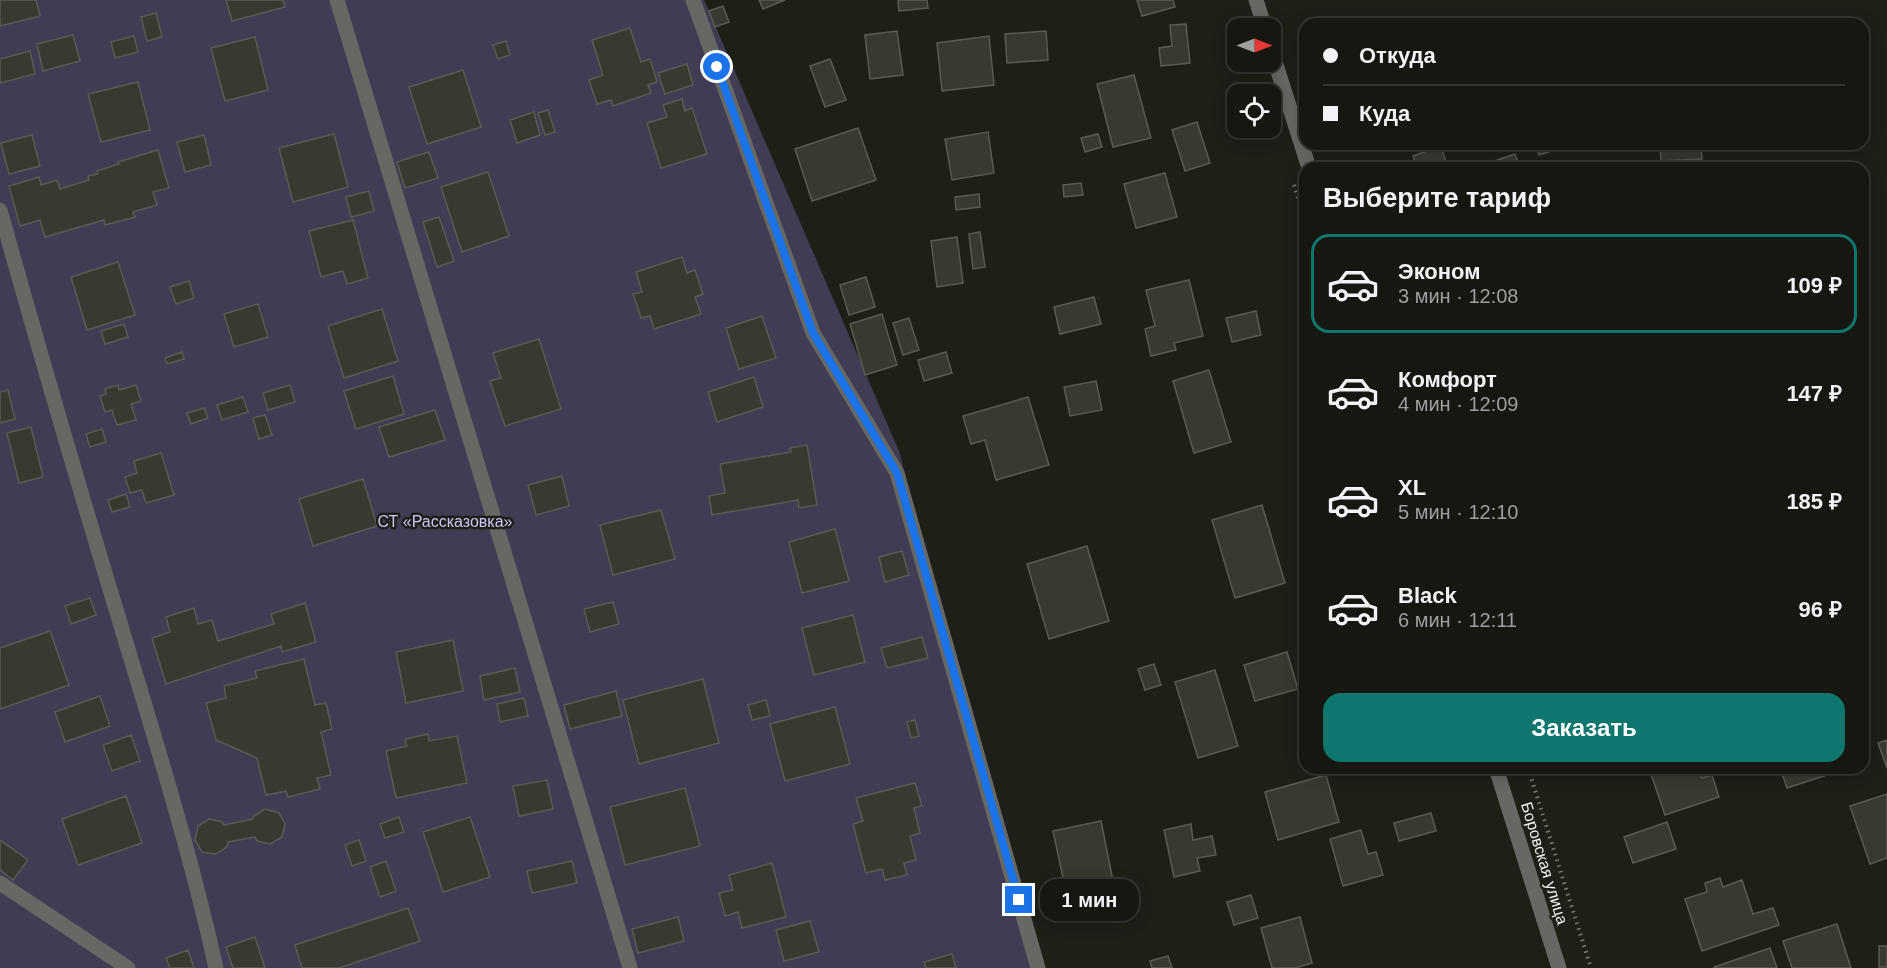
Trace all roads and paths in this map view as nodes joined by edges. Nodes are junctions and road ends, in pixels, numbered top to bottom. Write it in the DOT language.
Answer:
graph roads {
  1 [pos="337,0"];
  2 [pos="693,0"];
  3 [pos="1256,0"];
  4 [pos="1262,18"];
  5 [pos="1278,72"];
  6 [pos="1299,137"];
  7 [pos="0,210"];
  8 [pos="1498,774"];
  9 [pos="1529,774"];
  10 [pos="0,883"];
  11 [pos="128,968"];
  12 [pos="216,968"];
  13 [pos="630,968"];
  14 [pos="1038,968"];
  15 [pos="1559,968"];
  16 [pos="1592,968"];
  1 -- 13 [label="street"];
  2 -- 14 [label="street"];
  3 -- 4 [label="street"];
  5 -- 6 [label="street"];
  7 -- 12 [label="street"];
  8 -- 15 [label="street, Боровская улица"];
  9 -- 16 [label="path"];
  10 -- 11 [label="street"];
}
